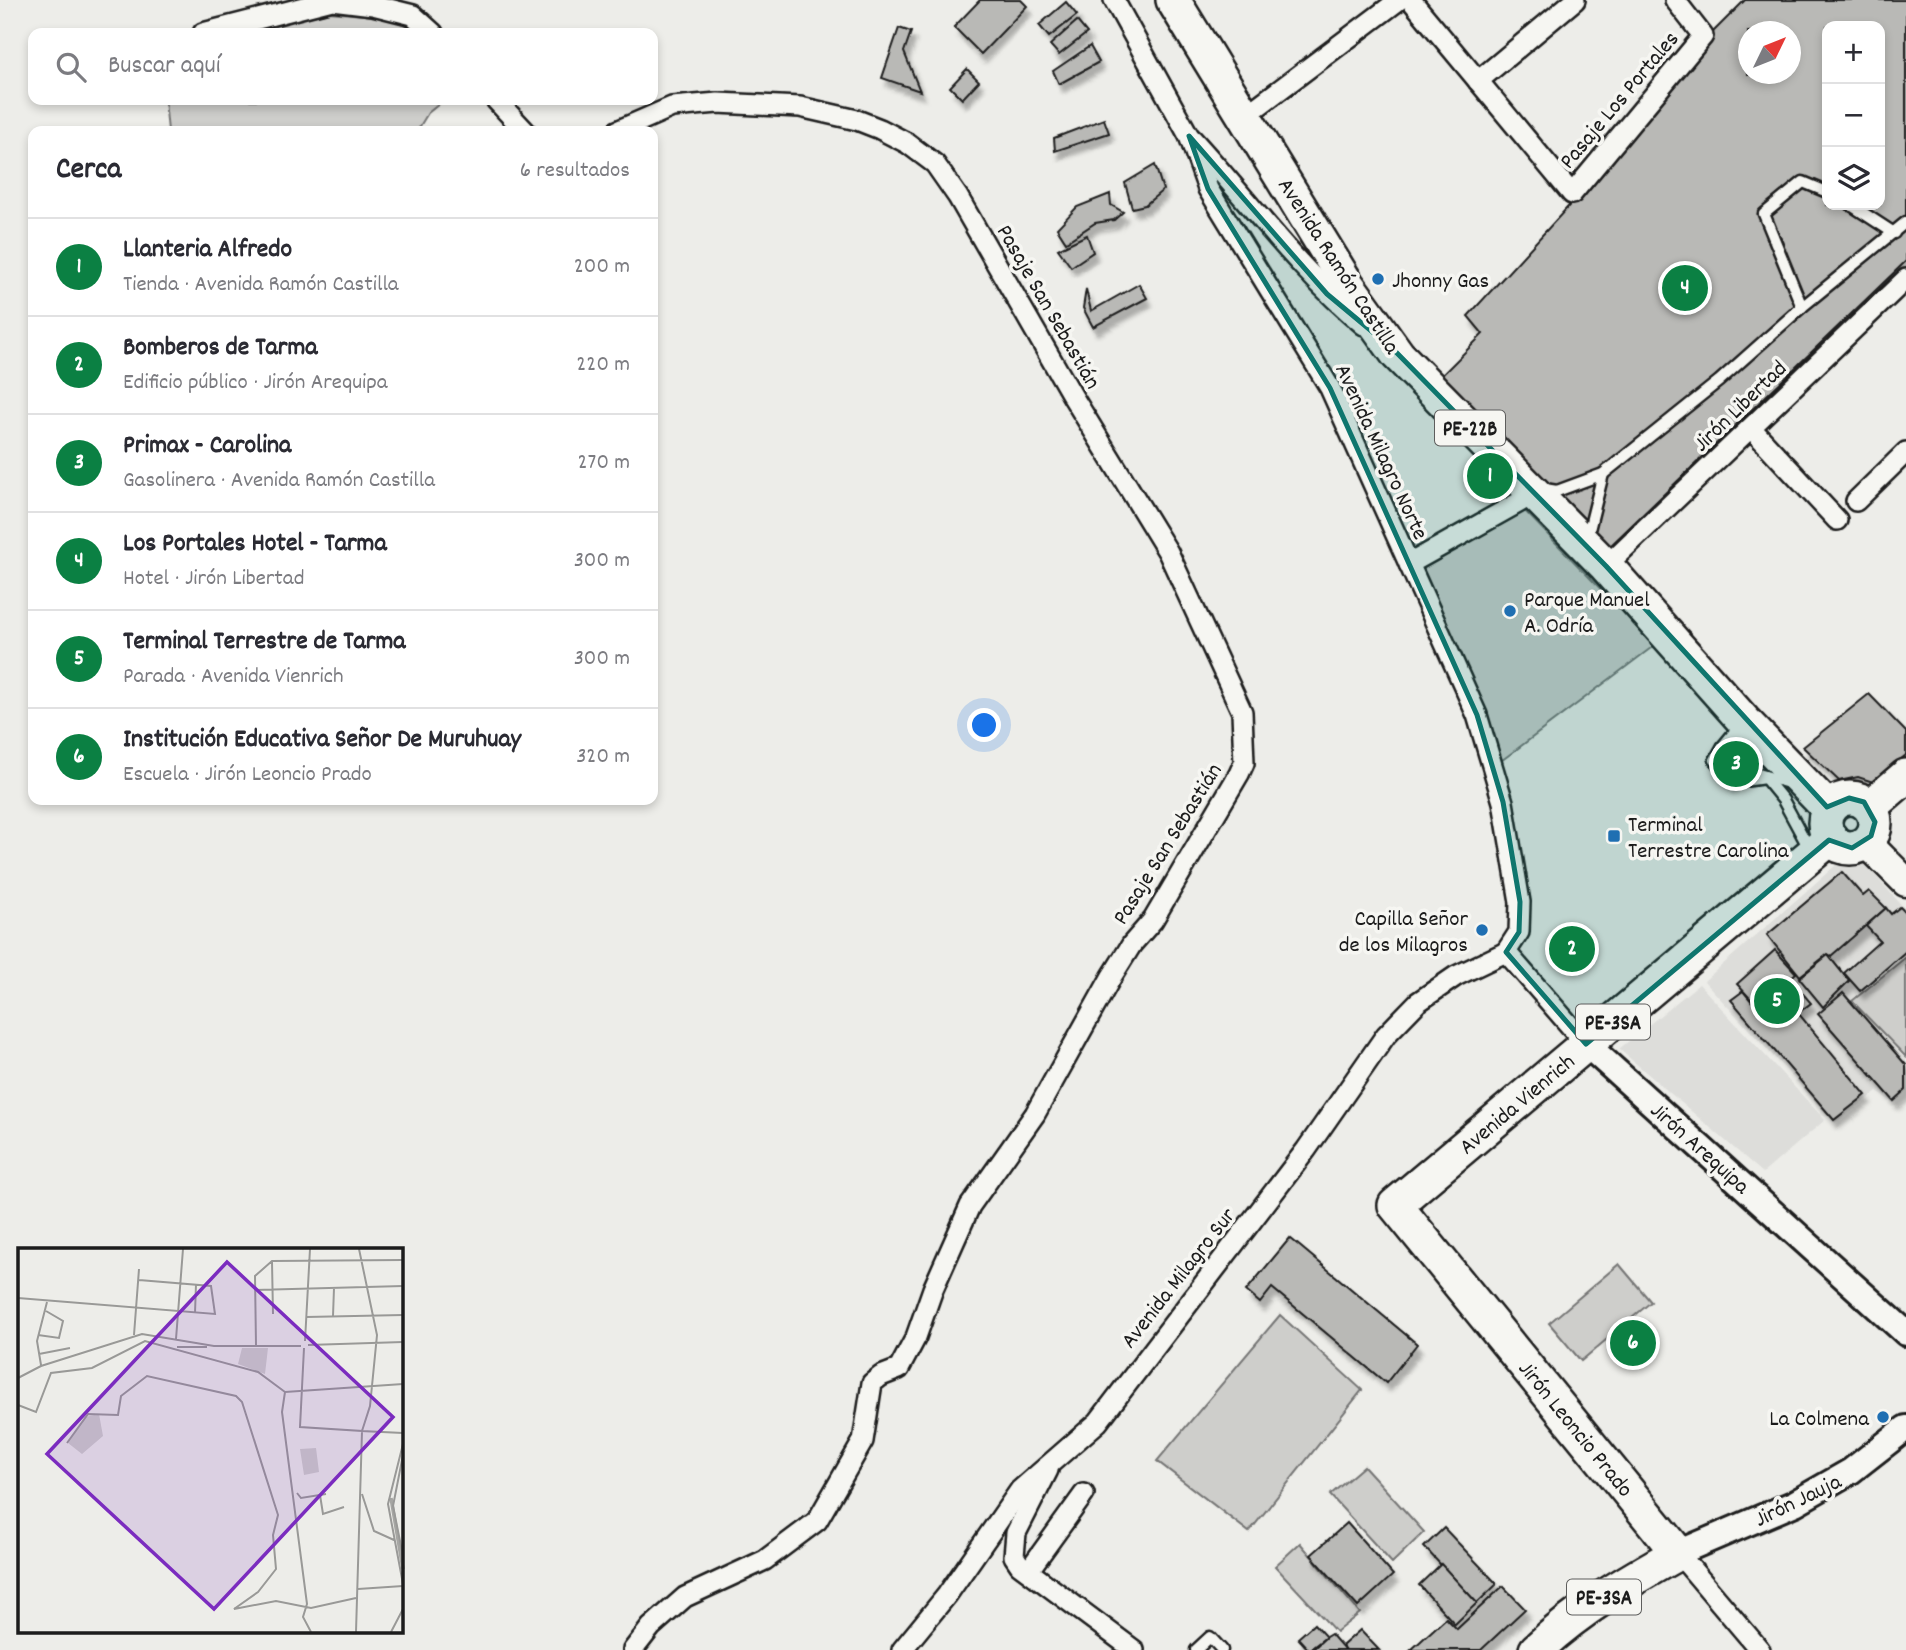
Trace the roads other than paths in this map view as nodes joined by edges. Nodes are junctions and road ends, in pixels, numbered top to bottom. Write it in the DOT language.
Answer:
graph roads {
  1 [pos="1114,0"];
  2 [pos="1172,0"];
  3 [pos="1399,0"];
  4 [pos="1412,0"];
  5 [pos="1575,0"];
  6 [pos="1675,0"];
  7 [pos="223,28"];
  8 [pos="427,28"];
  9 [pos="1478,81"];
  10 [pos="501,105"];
  11 [pos="1245,116"];
  12 [pos="520,126"];
  13 [pos="628,126"];
  14 [pos="1189,136"];
  15 [pos="1822,190"];
  16 [pos="1859,210"];
  17 [pos="1906,222"];
  18 [pos="1894,233"];
  19 [pos="1903,287"];
  20 [pos="1802,307"];
  21 [pos="1393,349"];
  22 [pos="1751,428"];
  23 [pos="1906,452"];
  24 [pos="1603,474"];
  25 [pos="1528,488"];
  26 [pos="1856,501"];
  27 [pos="1837,520"];
  28 [pos="1596,556"];
  29 [pos="1409,564"];
  30 [pos="1740,725"];
  31 [pos="1745,770"];
  32 [pos="1906,776"];
  33 [pos="1765,778"];
  34 [pos="1870,807"];
  35 [pos="1813,814"];
  36 [pos="1866,842"];
  37 [pos="1906,882"];
  38 [pos="1506,952"];
  39 [pos="1586,1044"];
  40 [pos="1395,1205"];
  41 [pos="1906,1333"];
  42 [pos="1906,1428"];
  43 [pos="1051,1463"];
  44 [pos="1084,1494"];
  45 [pos="1678,1553"];
  46 [pos="1028,1570"];
  47 [pos="1131,1649"];
  48 [pos="632,1650"];
  49 [pos="902,1650"];
  50 [pos="1196,1650"];
  51 [pos="1223,1650"];
  52 [pos="1536,1650"];
  53 [pos="1760,1650"];
  1 -- 14 [label="street, Avenida Milagro Norte"];
  2 -- 11 [label="highway, Avenida Ramón Castilla / PE-22B"];
  3 -- 11 [label="street"];
  4 -- 9 [label="street"];
  5 -- 9 [label="street"];
  6 -- 9 [label="street, Pasaje Los Portales"];
  7 -- 8 [label="street"];
  10 -- 12 [label="street"];
  11 -- 21 [label="highway, Avenida Ramón Castilla / PE-22B"];
  13 -- 48 [label="street, Pasaje San Sebastián"];
  14 -- 21 [label="street"];
  14 -- 29 [label="street, Avenida Milagro Norte"];
  15 -- 20 [label="lane"];
  16 -- 18 [label="lane"];
  17 -- 18 [label="lane"];
  18 -- 20 [label="lane"];
  19 -- 22 [label="street, Jirón Libertad"];
  20 -- 24 [label="lane"];
  21 -- 25 [label="highway, Avenida Ramón Castilla / PE-22B"];
  22 -- 27 [label="street"];
  22 -- 28 [label="street, Jirón Libertad"];
  23 -- 26 [label="street"];
  24 -- 25 [label="lane"];
  24 -- 28 [label="lane"];
  25 -- 28 [label="highway, Avenida Ramón Castilla / PE-22B"];
  25 -- 29 [label="street"];
  28 -- 30 [label="highway, Avenida Ramón Castilla / PE-22B"];
  29 -- 38 [label="street, Avenida Milagro Norte"];
  30 -- 33 [label="lane"];
  30 -- 35 [label="highway, Avenida Ramón Castilla / PE-22B"];
  31 -- 33 [label="lane"];
  32 -- 34 [label="highway"];
  33 -- 35 [label="lane"];
  33 -- 35 [label="lane"];
  34 -- 35 [label="highway"];
  34 -- 36 [label="highway"];
  35 -- 36 [label="highway"];
  35 -- 39 [label="highway, Avenida Vienrich / PE-3SA"];
  36 -- 37 [label="main road"];
  38 -- 39 [label="street, Jirón Arequipa"];
  38 -- 43 [label="street, Avenida Milagro Sur"];
  39 -- 40 [label="highway, Avenida Vienrich / PE-3SA"];
  39 -- 41 [label="street, Jirón Arequipa"];
  40 -- 45 [label="highway, Jirón Leoncio Prado / PE-3SA"];
  42 -- 45 [label="street, Jirón Jauja / PE-3SA"];
  43 -- 46 [label="street"];
  43 -- 49 [label="street, Avenida Milagro Sur"];
  44 -- 46 [label="street"];
  45 -- 52 [label="highway, PE-3SA"];
  45 -- 53 [label="street, Jirón Leoncio Prado"];
  46 -- 47 [label="street"];
  50 -- 51 [label="lane"];
}
